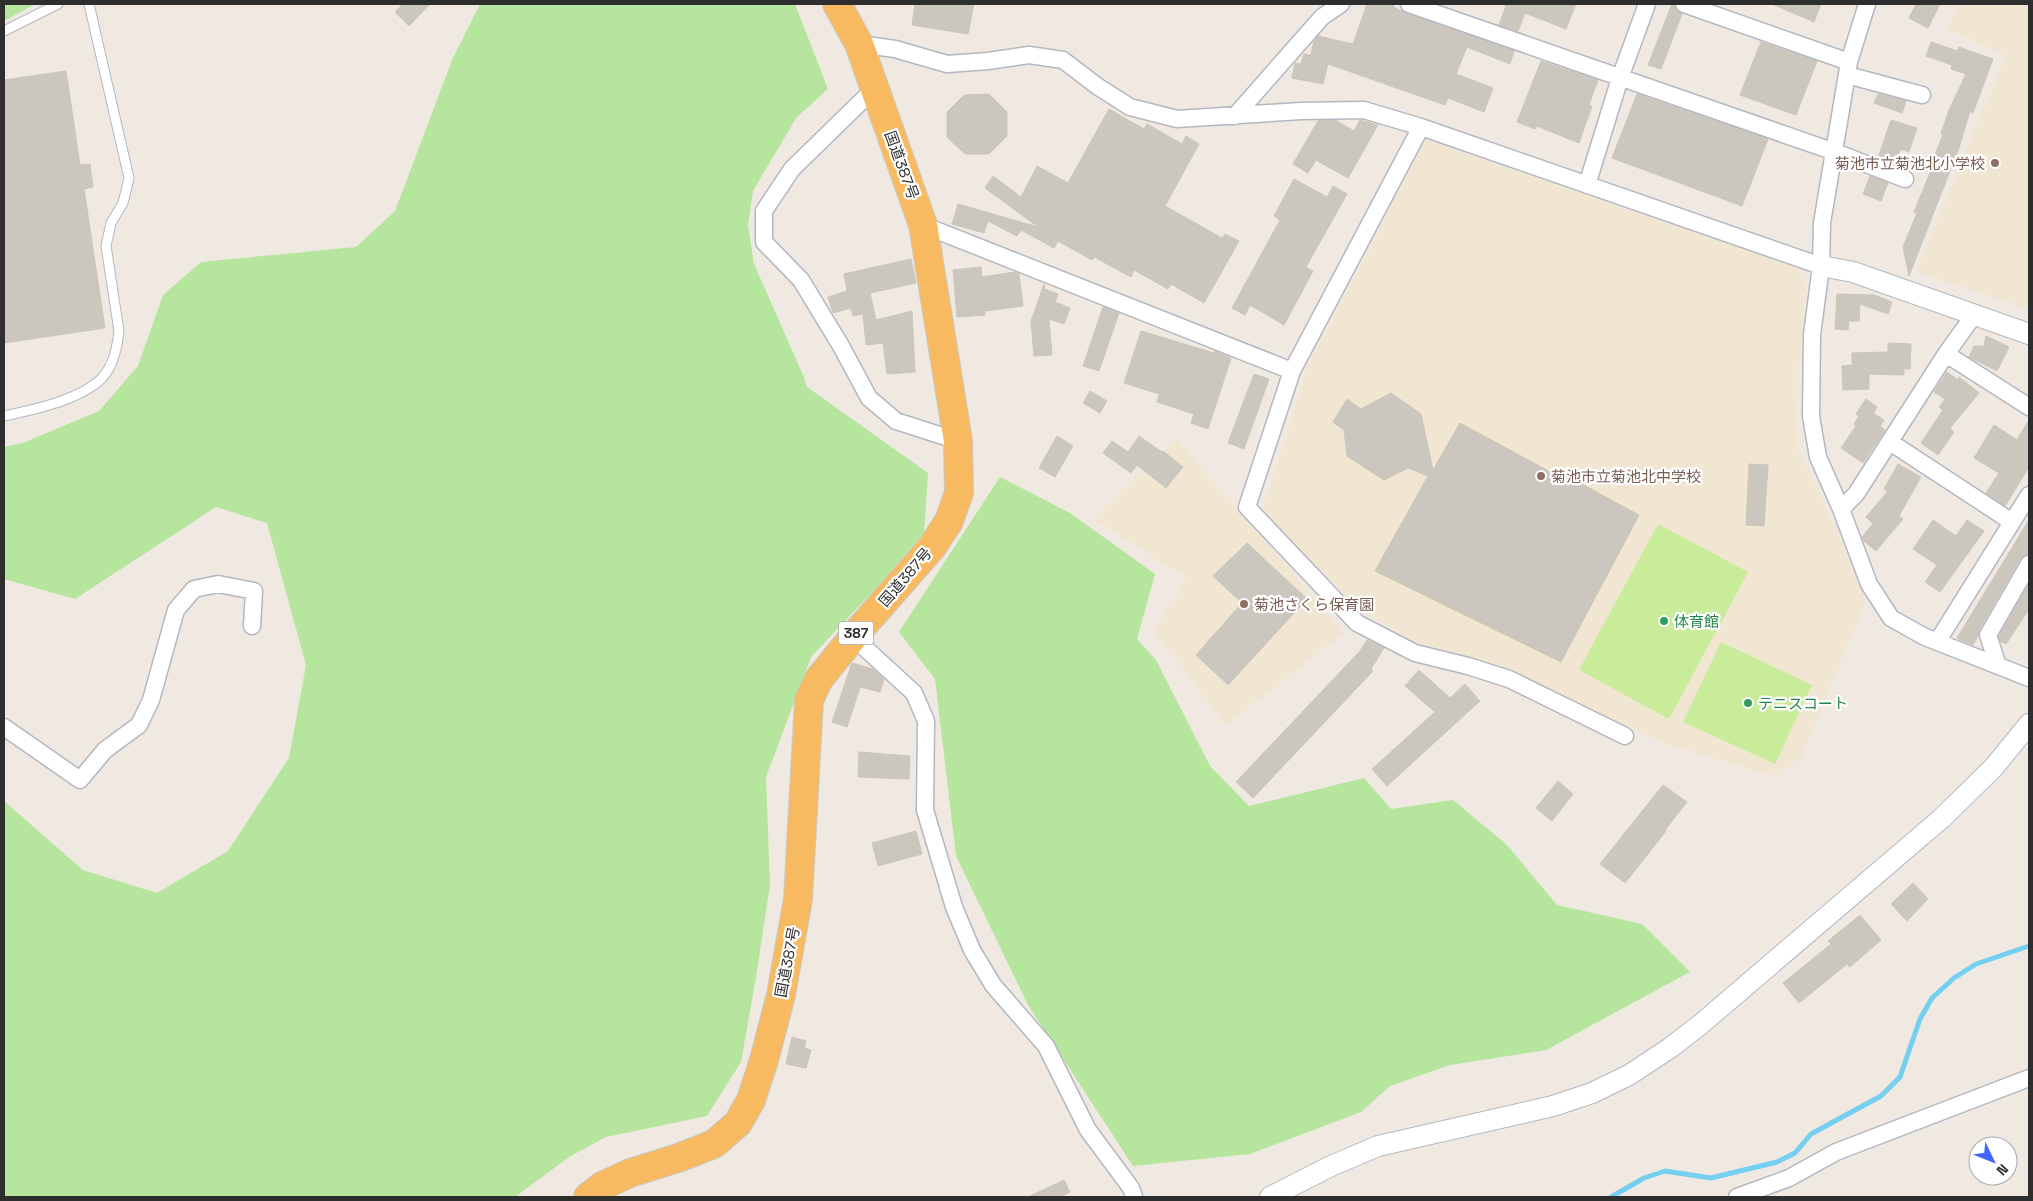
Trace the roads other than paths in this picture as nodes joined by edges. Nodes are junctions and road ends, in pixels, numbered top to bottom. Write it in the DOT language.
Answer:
graph roads {
  1 [pos="58,4"];
  2 [pos="89,4"];
  3 [pos="837,4"];
  4 [pos="1341,4"];
  5 [pos="1409,4"];
  6 [pos="1647,4"];
  7 [pos="1684,4"];
  8 [pos="1866,4"];
  9 [pos="4,31"];
  10 [pos="859,44"];
  11 [pos="1848,68"];
  12 [pos="1620,78"];
  13 [pos="875,88"];
  14 [pos="1922,95"];
  15 [pos="1235,116"];
  16 [pos="1421,127"];
  17 [pos="1835,152"];
  18 [pos="1905,179"];
  19 [pos="1587,185"];
  20 [pos="923,225"];
  21 [pos="1821,266"];
  22 [pos="1974,315"];
  23 [pos="2029,334"];
  24 [pos="1946,354"];
  25 [pos="1292,371"];
  26 [pos="2029,407"];
  27 [pos="4,416"];
  28 [pos="958,442"];
  29 [pos="1890,442"];
  30 [pos="2029,495"];
  31 [pos="1841,509"];
  32 [pos="2012,522"];
  33 [pos="2029,564"];
  34 [pos="252,626"];
  35 [pos="853,637"];
  36 [pos="1937,642"];
  37 [pos="1998,666"];
  38 [pos="2029,678"];
  39 [pos="2029,724"];
  40 [pos="4,727"];
  41 [pos="1625,736"];
  42 [pos="2029,1078"];
  43 [pos="588,1197"];
  44 [pos="1134,1197"];
  45 [pos="1270,1197"];
  46 [pos="1737,1197"];
  1 -- 9 [label="lane"];
  2 -- 27 [label="lane"];
  3 -- 10 [label="highway, 国道387号 / 387"];
  4 -- 15 [label="street"];
  5 -- 12 [label="street"];
  6 -- 12 [label="street"];
  7 -- 11 [label="street"];
  8 -- 11 [label="street"];
  10 -- 13 [label="highway, 国道387号 / 387"];
  10 -- 15 [label="street"];
  11 -- 14 [label="street"];
  11 -- 17 [label="street"];
  12 -- 17 [label="street"];
  12 -- 19 [label="street"];
  13 -- 20 [label="highway, 国道387号 / 387"];
  13 -- 28 [label="street"];
  15 -- 16 [label="street"];
  16 -- 19 [label="street"];
  16 -- 25 [label="street"];
  17 -- 18 [label="street"];
  17 -- 21 [label="street"];
  19 -- 21 [label="street"];
  20 -- 25 [label="street"];
  20 -- 28 [label="highway, 国道387号 / 387"];
  21 -- 22 [label="street"];
  21 -- 31 [label="street"];
  22 -- 23 [label="street"];
  22 -- 24 [label="street"];
  24 -- 26 [label="street"];
  24 -- 29 [label="street"];
  25 -- 41 [label="street"];
  28 -- 35 [label="highway, 国道387号 / 387"];
  29 -- 31 [label="street"];
  29 -- 32 [label="street"];
  30 -- 32 [label="street"];
  31 -- 36 [label="street"];
  32 -- 36 [label="street"];
  33 -- 37 [label="street"];
  34 -- 40 [label="street"];
  35 -- 43 [label="highway, 国道387号 / 387"];
  35 -- 44 [label="street"];
  36 -- 37 [label="street"];
  37 -- 38 [label="street"];
  39 -- 45 [label="street"];
  42 -- 46 [label="street"];
}
